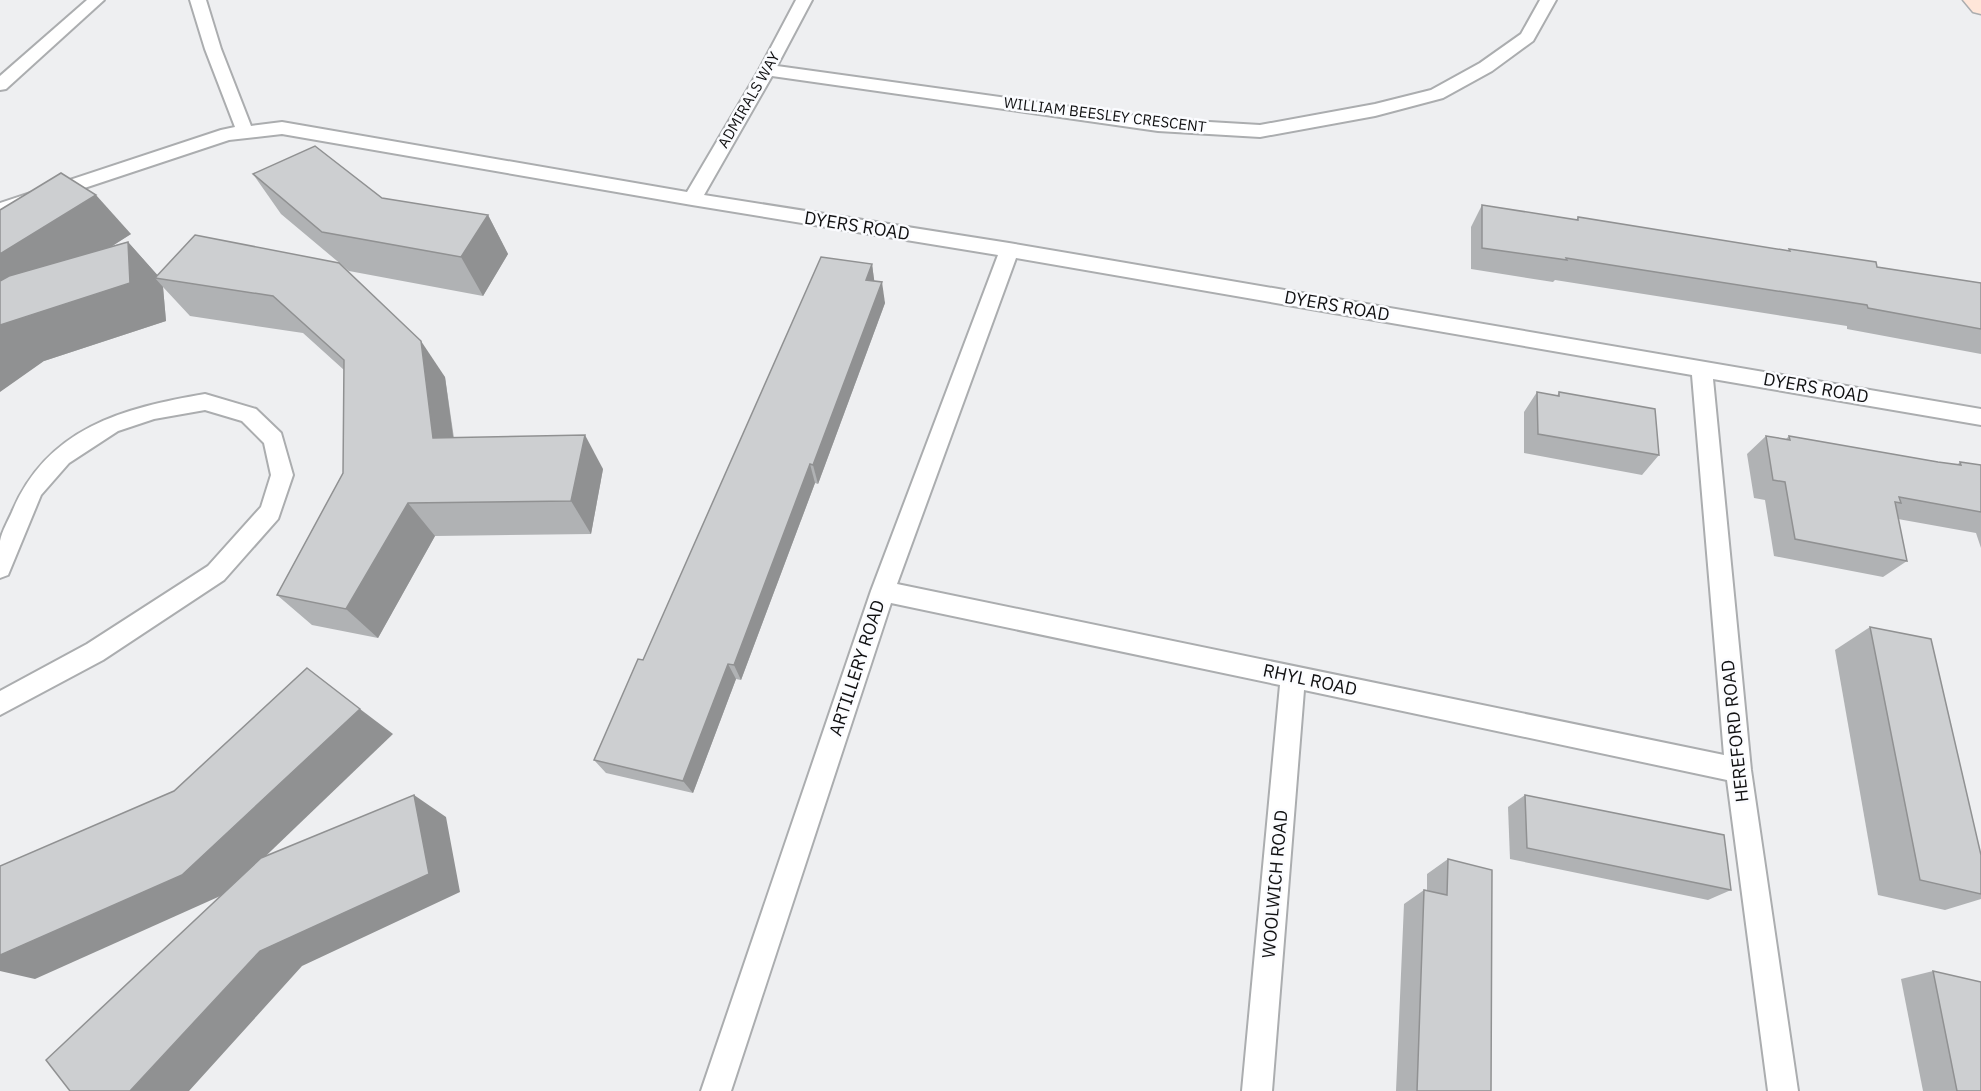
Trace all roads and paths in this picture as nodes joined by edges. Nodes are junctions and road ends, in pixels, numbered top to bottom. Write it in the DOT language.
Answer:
graph roads {
  1 [pos="96,0"];
  2 [pos="198,0"];
  3 [pos="804,0"];
  4 [pos="1548,0"];
  5 [pos="1975,0"];
  6 [pos="1981,7"];
  7 [pos="767,70"];
  8 [pos="0,85"];
  9 [pos="245,132"];
  10 [pos="692,200"];
  11 [pos="0,210"];
  12 [pos="1009,250"];
  13 [pos="1702,369"];
  14 [pos="1981,417"];
  15 [pos="0,568"];
  16 [pos="883,591"];
  17 [pos="1293,677"];
  18 [pos="0,704"];
  19 [pos="1738,770"];
  20 [pos="717,1091"];
  21 [pos="1257,1091"];
  22 [pos="1783,1091"];
  1 -- 8 [label="lane"];
  2 -- 9 [label="lane"];
  3 -- 7 [label="lane, ADMIRALS WAY"];
  4 -- 7 [label="lane, WILLIAM BEESLEY CRESCENT"];
  5 -- 6 [label="main road"];
  7 -- 10 [label="lane, ADMIRALS WAY"];
  9 -- 10 [label="lane, DYERS ROAD"];
  9 -- 11 [label="lane, DYERS ROAD"];
  10 -- 12 [label="lane, DYERS ROAD"];
  12 -- 13 [label="lane, DYERS ROAD"];
  12 -- 16 [label="lane, ARTILLERY ROAD"];
  13 -- 14 [label="lane, DYERS ROAD"];
  13 -- 19 [label="lane, HEREFORD ROAD"];
  15 -- 18 [label="lane"];
  16 -- 17 [label="lane, RHYL ROAD"];
  16 -- 20 [label="lane, ARTILLERY ROAD"];
  17 -- 19 [label="lane, RHYL ROAD"];
  17 -- 21 [label="lane, WOOLWICH ROAD"];
  19 -- 22 [label="lane, HEREFORD ROAD"];
}
